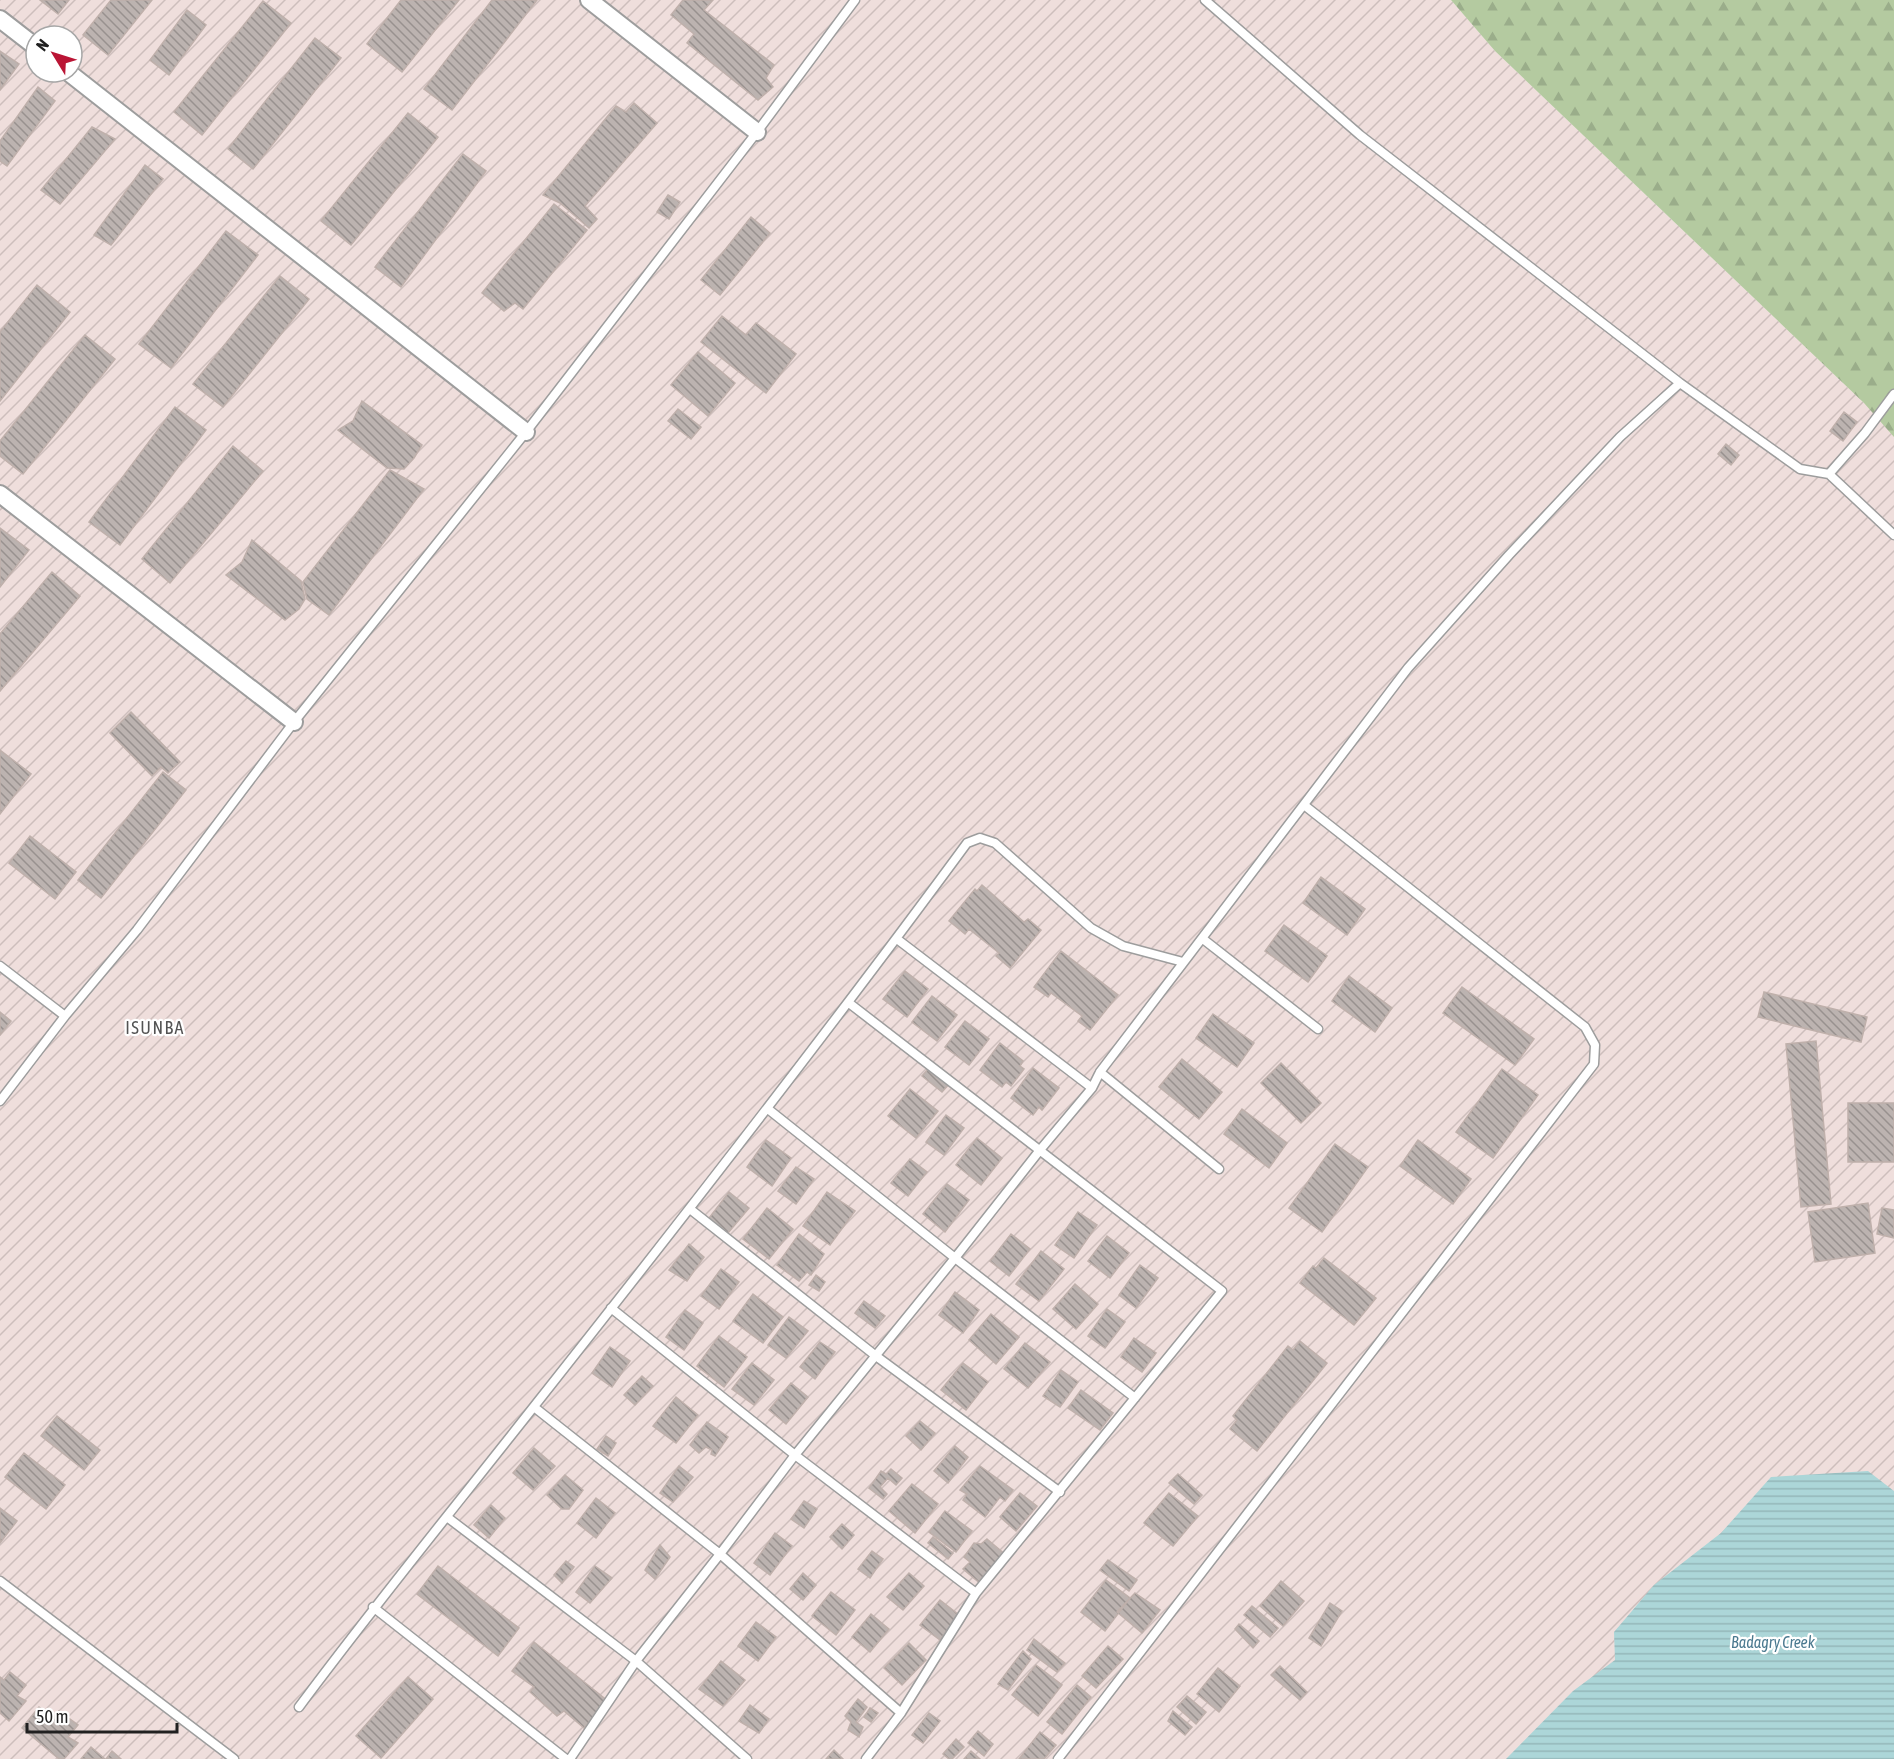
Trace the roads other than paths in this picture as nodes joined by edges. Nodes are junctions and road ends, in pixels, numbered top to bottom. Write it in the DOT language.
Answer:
graph roads {
  1 [pos="589,0"];
  2 [pos="855,0"];
  3 [pos="1205,0"];
  4 [pos="0,19"];
  5 [pos="24,38"];
  6 [pos="83,84"];
  7 [pos="757,132"];
  8 [pos="1680,383"];
  9 [pos="1894,394"];
  10 [pos="526,432"];
  11 [pos="1829,474"];
  12 [pos="0,494"];
  13 [pos="1894,535"];
  14 [pos="294,722"];
  15 [pos="1304,805"];
  16 [pos="897,939"];
  17 [pos="1203,939"];
  18 [pos="1183,962"];
  19 [pos="0,966"];
  20 [pos="849,1003"];
  21 [pos="65,1016"];
  22 [pos="1318,1029"];
  23 [pos="1100,1072"];
  24 [pos="1092,1088"];
  25 [pos="0,1101"];
  26 [pos="768,1109"];
  27 [pos="1040,1150"];
  28 [pos="1219,1169"];
  29 [pos="690,1209"];
  30 [pos="955,1258"];
  31 [pos="611,1308"];
  32 [pos="876,1356"];
  33 [pos="1135,1398"];
  34 [pos="534,1407"];
  35 [pos="795,1455"];
  36 [pos="1060,1492"];
  37 [pos="447,1517"];
  38 [pos="720,1554"];
  39 [pos="0,1581"];
  40 [pos="976,1593"];
  41 [pos="373,1607"];
  42 [pos="636,1661"];
  43 [pos="298,1707"];
  44 [pos="901,1713"];
  45 [pos="234,1759"];
  46 [pos="568,1759"];
  47 [pos="747,1759"];
  48 [pos="866,1759"];
  49 [pos="1058,1759"];
  1 -- 7 [label="street"];
  2 -- 7 [label="lane"];
  3 -- 8 [label="lane"];
  4 -- 5 [label="street"];
  6 -- 10 [label="street"];
  7 -- 10 [label="lane"];
  8 -- 11 [label="lane"];
  8 -- 15 [label="lane"];
  9 -- 11 [label="lane"];
  10 -- 14 [label="lane"];
  11 -- 13 [label="lane"];
  12 -- 14 [label="street"];
  14 -- 21 [label="lane"];
  15 -- 17 [label="lane"];
  15 -- 49 [label="lane"];
  16 -- 18 [label="lane"];
  16 -- 20 [label="lane"];
  16 -- 24 [label="lane"];
  17 -- 18 [label="lane"];
  17 -- 22 [label="lane"];
  18 -- 23 [label="lane"];
  19 -- 21 [label="lane"];
  20 -- 26 [label="lane"];
  20 -- 27 [label="lane"];
  21 -- 25 [label="lane"];
  23 -- 24 [label="lane"];
  23 -- 28 [label="lane"];
  24 -- 27 [label="lane"];
  26 -- 29 [label="lane"];
  26 -- 30 [label="lane"];
  27 -- 30 [label="lane"];
  27 -- 33 [label="lane"];
  29 -- 31 [label="lane"];
  29 -- 32 [label="lane"];
  30 -- 32 [label="lane"];
  30 -- 33 [label="lane"];
  31 -- 34 [label="lane"];
  31 -- 35 [label="lane"];
  32 -- 35 [label="lane"];
  32 -- 36 [label="lane"];
  33 -- 36 [label="lane"];
  34 -- 37 [label="lane"];
  34 -- 38 [label="lane"];
  35 -- 38 [label="lane"];
  35 -- 40 [label="lane"];
  36 -- 40 [label="lane"];
  37 -- 41 [label="lane"];
  37 -- 42 [label="lane"];
  38 -- 42 [label="lane"];
  38 -- 44 [label="lane"];
  39 -- 45 [label="lane"];
  40 -- 44 [label="lane"];
  41 -- 43 [label="lane"];
  41 -- 46 [label="lane"];
  42 -- 46 [label="lane"];
  42 -- 47 [label="lane"];
  44 -- 48 [label="lane"];
}
